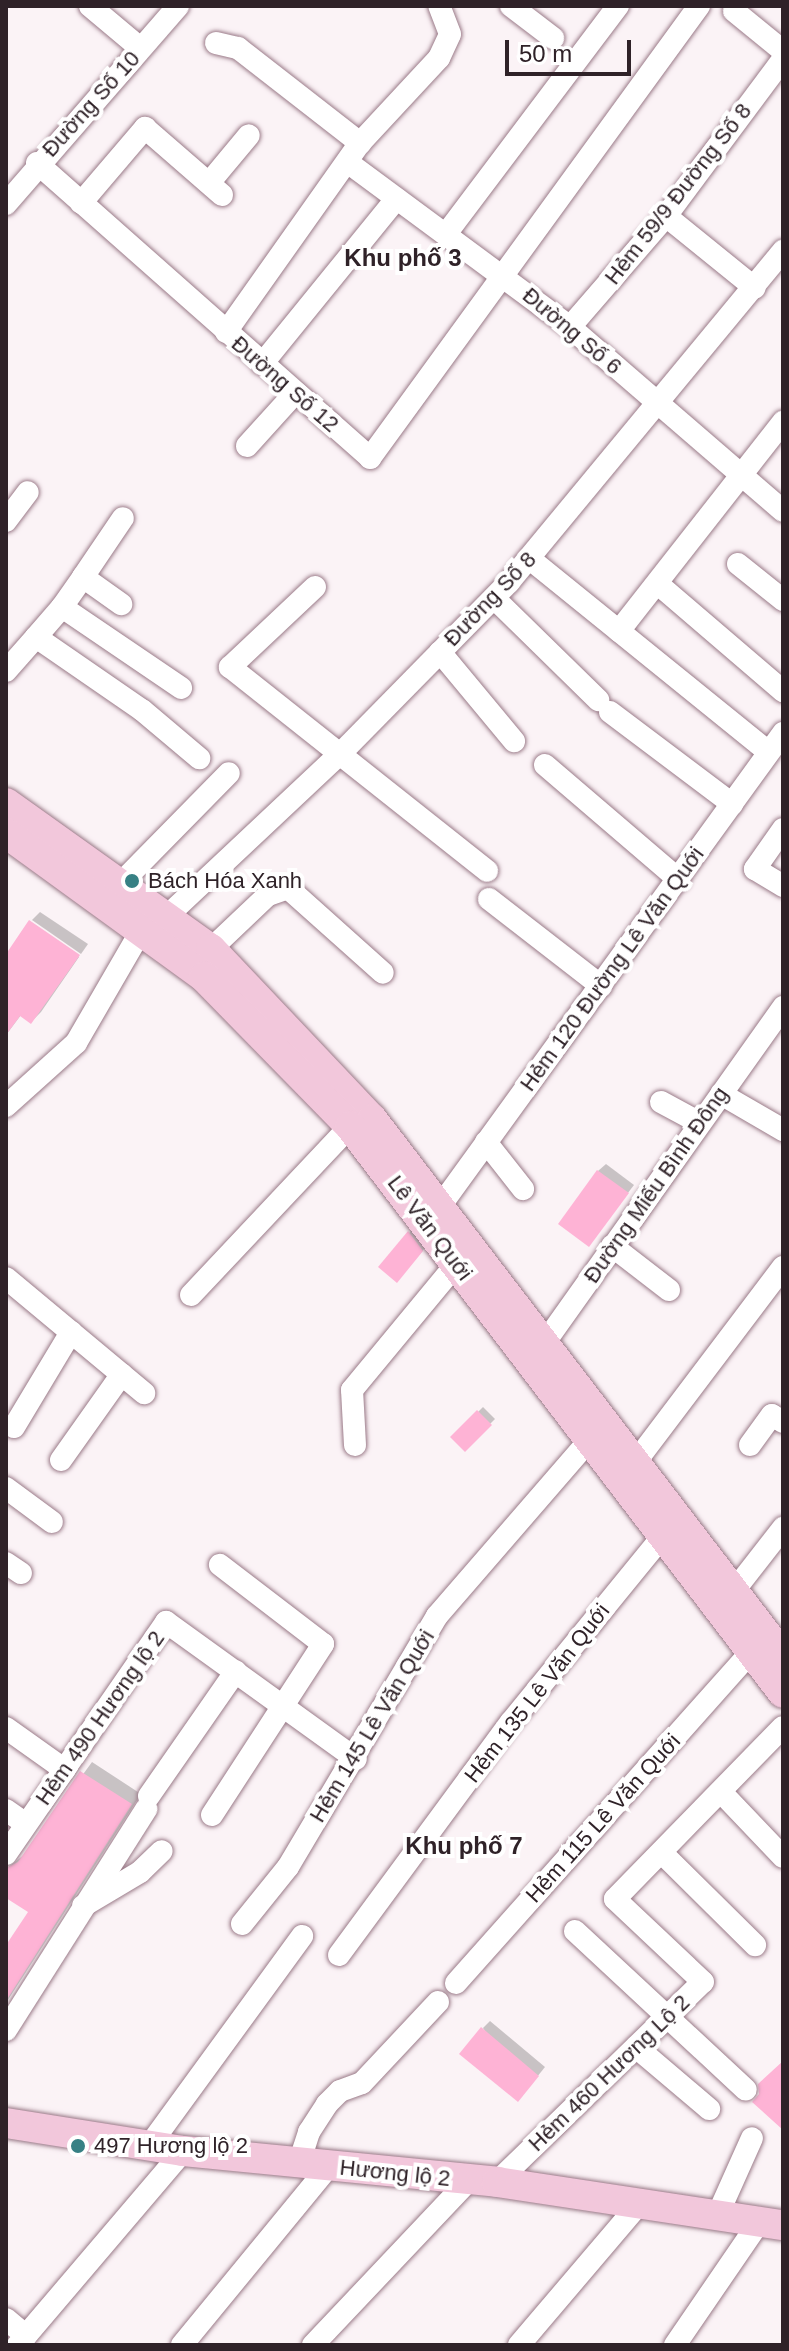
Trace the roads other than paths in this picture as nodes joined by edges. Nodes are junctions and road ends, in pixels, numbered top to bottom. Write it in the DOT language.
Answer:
graph roads {
  1 [pos="90,6"];
  2 [pos="178,6"];
  3 [pos="439,6"];
  4 [pos="511,6"];
  5 [pos="618,6"];
  6 [pos="699,6"];
  7 [pos="734,11"];
  8 [pos="553,38"];
  9 [pos="216,43"];
  10 [pos="140,48"];
  11 [pos="783,51"];
  12 [pos="783,59"];
  13 [pos="249,135"];
  14 [pos="360,143"];
  15 [pos="37,163"];
  16 [pos="350,164"];
  17 [pos="396,199"];
  18 [pos="81,203"];
  19 [pos="6,204"];
  20 [pos="666,216"];
  21 [pos="446,234"];
  22 [pos="783,251"];
  23 [pos="505,276"];
  24 [pos="755,288"];
  25 [pos="570,327"];
  26 [pos="226,332"];
  27 [pos="262,364"];
  28 [pos="295,393"];
  29 [pos="659,404"];
  30 [pos="783,422"];
  31 [pos="247,446"];
  32 [pos="741,477"];
  33 [pos="28,492"];
  34 [pos="783,511"];
  35 [pos="123,518"];
  36 [pos="6,521"];
  37 [pos="530,559"];
  38 [pos="738,564"];
  39 [pos="83,577"];
  40 [pos="658,584"];
  41 [pos="315,587"];
  42 [pos="494,598"];
  43 [pos="783,600"];
  44 [pos="121,604"];
  45 [pos="62,607"];
  46 [pos="619,631"];
  47 [pos="36,637"];
  48 [pos="440,652"];
  49 [pos="6,671"];
  50 [pos="181,688"];
  51 [pos="783,691"];
  52 [pos="783,733"];
  53 [pos="514,741"];
  54 [pos="768,752"];
  55 [pos="341,753"];
  56 [pos="199,758"];
  57 [pos="545,765"];
  58 [pos="229,773"];
  59 [pos="6,803"];
  60 [pos="732,804"];
  61 [pos="783,829"];
  62 [pos="6,833"];
  63 [pos="487,871"];
  64 [pos="679,880"];
  65 [pos="118,886"];
  66 [pos="783,886"];
  67 [pos="489,899"];
  68 [pos="154,924"];
  69 [pos="211,949"];
  70 [pos="383,973"];
  71 [pos="601,986"];
  72 [pos="783,1007"];
  73 [pos="721,1094"];
  74 [pos="661,1102"];
  75 [pos="6,1106"];
  76 [pos="700,1123"];
  77 [pos="350,1126"];
  78 [pos="783,1130"];
  79 [pos="486,1142"];
  80 [pos="523,1189"];
  81 [pos="441,1205"];
  82 [pos="612,1246"];
  83 [pos="457,1263"];
  84 [pos="783,1267"];
  85 [pos="8,1285"];
  86 [pos="669,1290"];
  87 [pos="191,1295"];
  88 [pos="71,1332"];
  89 [pos="537,1353"];
  90 [pos="122,1374"];
  91 [pos="144,1393"];
  92 [pos="783,1422"];
  93 [pos="14,1427"];
  94 [pos="587,1443"];
  95 [pos="355,1445"];
  96 [pos="750,1445"];
  97 [pos="61,1460"];
  98 [pos="634,1464"];
  99 [pos="6,1488"];
  100 [pos="52,1522"];
  101 [pos="783,1528"];
  102 [pos="661,1538"];
  103 [pos="220,1565"];
  104 [pos="725,1602"];
  105 [pos="750,1653"];
  106 [pos="783,1656"];
  107 [pos="236,1671"];
  108 [pos="783,1693"];
  109 [pos="283,1705"];
  110 [pos="783,1727"];
  111 [pos="6,1728"];
  112 [pos="356,1759"];
  113 [pos="65,1770"];
  114 [pos="722,1793"];
  115 [pos="6,1810"];
  116 [pos="212,1815"];
  117 [pos="26,1824"];
  118 [pos="162,1851"];
  119 [pos="662,1853"];
  120 [pos="6,1854"];
  121 [pos="783,1857"];
  122 [pos="83,1906"];
  123 [pos="242,1924"];
  124 [pos="575,1931"];
  125 [pos="302,1936"];
  126 [pos="755,1945"];
  127 [pos="339,1955"];
  128 [pos="456,1983"];
  129 [pos="438,2002"];
  130 [pos="666,2018"];
  131 [pos="6,2030"];
  132 [pos="636,2047"];
  133 [pos="746,2090"];
  134 [pos="709,2109"];
  135 [pos="6,2123"];
  136 [pos="752,2138"];
  137 [pos="149,2146"];
  138 [pos="183,2151"];
  139 [pos="314,2164"];
  140 [pos="483,2181"];
  141 [pos="639,2204"];
  142 [pos="718,2214"];
  143 [pos="771,2223"];
  144 [pos="6,2319"];
  145 [pos="22,2340"];
  146 [pos="182,2345"];
  147 [pos="313,2345"];
  148 [pos="519,2345"];
  149 [pos="675,2345"];
  1 -- 10 [label="street"];
  2 -- 10 [label="street, Đường Số 10"];
  3 -- 14 [label="street, Đường Số 12"];
  4 -- 8 [label="street"];
  5 -- 21 [label="street"];
  6 -- 23 [label="street"];
  7 -- 11 [label="street"];
  9 -- 14 [label="street"];
  10 -- 15 [label="street, Đường Số 10"];
  12 -- 20 [label="street, Hẻm 59/9 Đường Số 8"];
  13 -- 18 [label="street"];
  14 -- 16 [label="street, Đường Số 12"];
  15 -- 18 [label="street"];
  15 -- 19 [label="street, Đường Số 10"];
  16 -- 17 [label="street, Đường Số 6"];
  16 -- 26 [label="street, Đường Số 12"];
  17 -- 21 [label="street, Đường Số 6"];
  17 -- 27 [label="street"];
  18 -- 26 [label="street"];
  20 -- 24 [label="street"];
  20 -- 25 [label="street, Hẻm 59/9 Đường Số 8"];
  21 -- 23 [label="street, Đường Số 6"];
  22 -- 24 [label="street, Đường Số 8"];
  23 -- 25 [label="street, Đường Số 6"];
  23 -- 28 [label="street, Đường Số 12"];
  24 -- 29 [label="street, Đường Số 8"];
  25 -- 29 [label="street, Đường Số 6"];
  26 -- 27 [label="street, Đường Số 12"];
  27 -- 28 [label="street, Đường Số 12"];
  28 -- 31 [label="street"];
  29 -- 32 [label="street, Đường Số 6"];
  29 -- 37 [label="street, Đường Số 8"];
  30 -- 32 [label="street"];
  32 -- 34 [label="street, Đường Số 6"];
  32 -- 40 [label="street"];
  33 -- 36 [label="street"];
  35 -- 39 [label="street"];
  37 -- 42 [label="street, Đường Số 8"];
  37 -- 46 [label="street"];
  38 -- 43 [label="street"];
  39 -- 44 [label="street"];
  39 -- 45 [label="street"];
  40 -- 46 [label="street"];
  40 -- 51 [label="street"];
  41 -- 55 [label="street"];
  42 -- 48 [label="street, Đường Số 8"];
  42 -- 60 [label="street"];
  45 -- 47 [label="street"];
  45 -- 50 [label="street"];
  46 -- 54 [label="street"];
  47 -- 49 [label="street"];
  47 -- 56 [label="street"];
  48 -- 53 [label="street"];
  48 -- 55 [label="street, Đường Số 8"];
  52 -- 54 [label="street, Hẻm 120 Đường Lê Văn Quới"];
  54 -- 60 [label="street, Hẻm 120 Đường Lê Văn Quới"];
  55 -- 63 [label="street"];
  55 -- 68 [label="street, Đường Số 8"];
  57 -- 64 [label="street"];
  58 -- 65 [label="street"];
  59 -- 65 [label="main road, Lê Văn Quới"];
  60 -- 64 [label="street, Hẻm 120 Đường Lê Văn Quới"];
  61 -- 66 [label="street"];
  62 -- 68 [label="main road, Lê Văn Quới"];
  64 -- 71 [label="street, Hẻm 120 Đường Lê Văn Quới"];
  65 -- 68 [label="main road, Lê Văn Quới"];
  67 -- 71 [label="street"];
  68 -- 69 [label="main road, Lê Văn Quới"];
  68 -- 75 [label="street, Đường Số 8"];
  68 -- 77 [label="main road, Lê Văn Quới"];
  69 -- 70 [label="street"];
  69 -- 81 [label="main road, Lê Văn Quới"];
  71 -- 79 [label="street, Hẻm 120 Đường Lê Văn Quới"];
  72 -- 73 [label="street, Đường Miếu Bình Đông"];
  73 -- 76 [label="street, Đường Miếu Bình Đông"];
  73 -- 78 [label="street"];
  74 -- 76 [label="street"];
  76 -- 82 [label="street, Đường Miếu Bình Đông"];
  77 -- 83 [label="main road, Lê Văn Quới"];
  77 -- 87 [label="street"];
  79 -- 80 [label="street"];
  79 -- 81 [label="street, Hẻm 120 Đường Lê Văn Quới"];
  81 -- 89 [label="main road, Lê Văn Quới"];
  82 -- 86 [label="street"];
  82 -- 89 [label="street, Đường Miếu Bình Đông"];
  83 -- 89 [label="main road, Lê Văn Quới"];
  83 -- 95 [label="street"];
  84 -- 98 [label="street"];
  85 -- 88 [label="street"];
  88 -- 90 [label="street"];
  88 -- 93 [label="street"];
  89 -- 94 [label="main road, Lê Văn Quới"];
  89 -- 98 [label="main road, Lê Văn Quới"];
  90 -- 91 [label="street"];
  90 -- 97 [label="street"];
  92 -- 96 [label="street"];
  94 -- 102 [label="main road, Lê Văn Quới"];
  94 -- 112 [label="street, Hẻm 145 Lê Văn Quới"];
  98 -- 104 [label="main road, Lê Văn Quới"];
  99 -- 100 [label="street"];
  101 -- 104 [label="street"];
  102 -- 104 [label="main road, Lê Văn Quới"];
  102 -- 127 [label="street, Hẻm 135 Lê Văn Quới"];
  103 -- 109 [label="street"];
  104 -- 105 [label="main road, Lê Văn Quới"];
  104 -- 106 [label="main road, Lê Văn Quới"];
  105 -- 108 [label="main road, Lê Văn Quới"];
  105 -- 128 [label="street, Hẻm 115 Lê Văn Quới"];
  107 -- 109 [label="street"];
  107 -- 113 [label="street, Hẻm 490 Hương lộ 2"];
  107 -- 122 [label="street"];
  109 -- 112 [label="street"];
  109 -- 116 [label="street"];
  110 -- 114 [label="street"];
  111 -- 113 [label="street"];
  112 -- 123 [label="street, Hẻm 145 Lê Văn Quới"];
  113 -- 117 [label="street, Hẻm 490 Hương lộ 2"];
  114 -- 119 [label="street"];
  114 -- 121 [label="street"];
  115 -- 117 [label="street"];
  117 -- 120 [label="street, Hẻm 490 Hương lộ 2"];
  118 -- 122 [label="street"];
  119 -- 126 [label="street"];
  119 -- 130 [label="street, Hẻm 460 Hương Lộ 2"];
  122 -- 131 [label="street"];
  124 -- 130 [label="street"];
  125 -- 137 [label="street"];
  129 -- 139 [label="street"];
  130 -- 132 [label="street, Hẻm 460 Hương Lộ 2"];
  130 -- 133 [label="street"];
  132 -- 134 [label="street"];
  132 -- 140 [label="street, Hẻm 460 Hương Lộ 2"];
  135 -- 137 [label="main road, Hương lộ 2"];
  136 -- 142 [label="street"];
  137 -- 138 [label="main road, Hương lộ 2"];
  138 -- 139 [label="main road, Hương lộ 2"];
  138 -- 145 [label="street"];
  139 -- 140 [label="main road, Hương lộ 2"];
  139 -- 146 [label="street"];
  140 -- 141 [label="main road, Hương lộ 2"];
  140 -- 147 [label="street, Hẻm 460 Hương Lộ 2"];
  141 -- 142 [label="main road, Hương lộ 2"];
  141 -- 148 [label="street"];
  142 -- 143 [label="main road, Hương lộ 2"];
  143 -- 149 [label="street"];
  144 -- 145 [label="street"];
}
